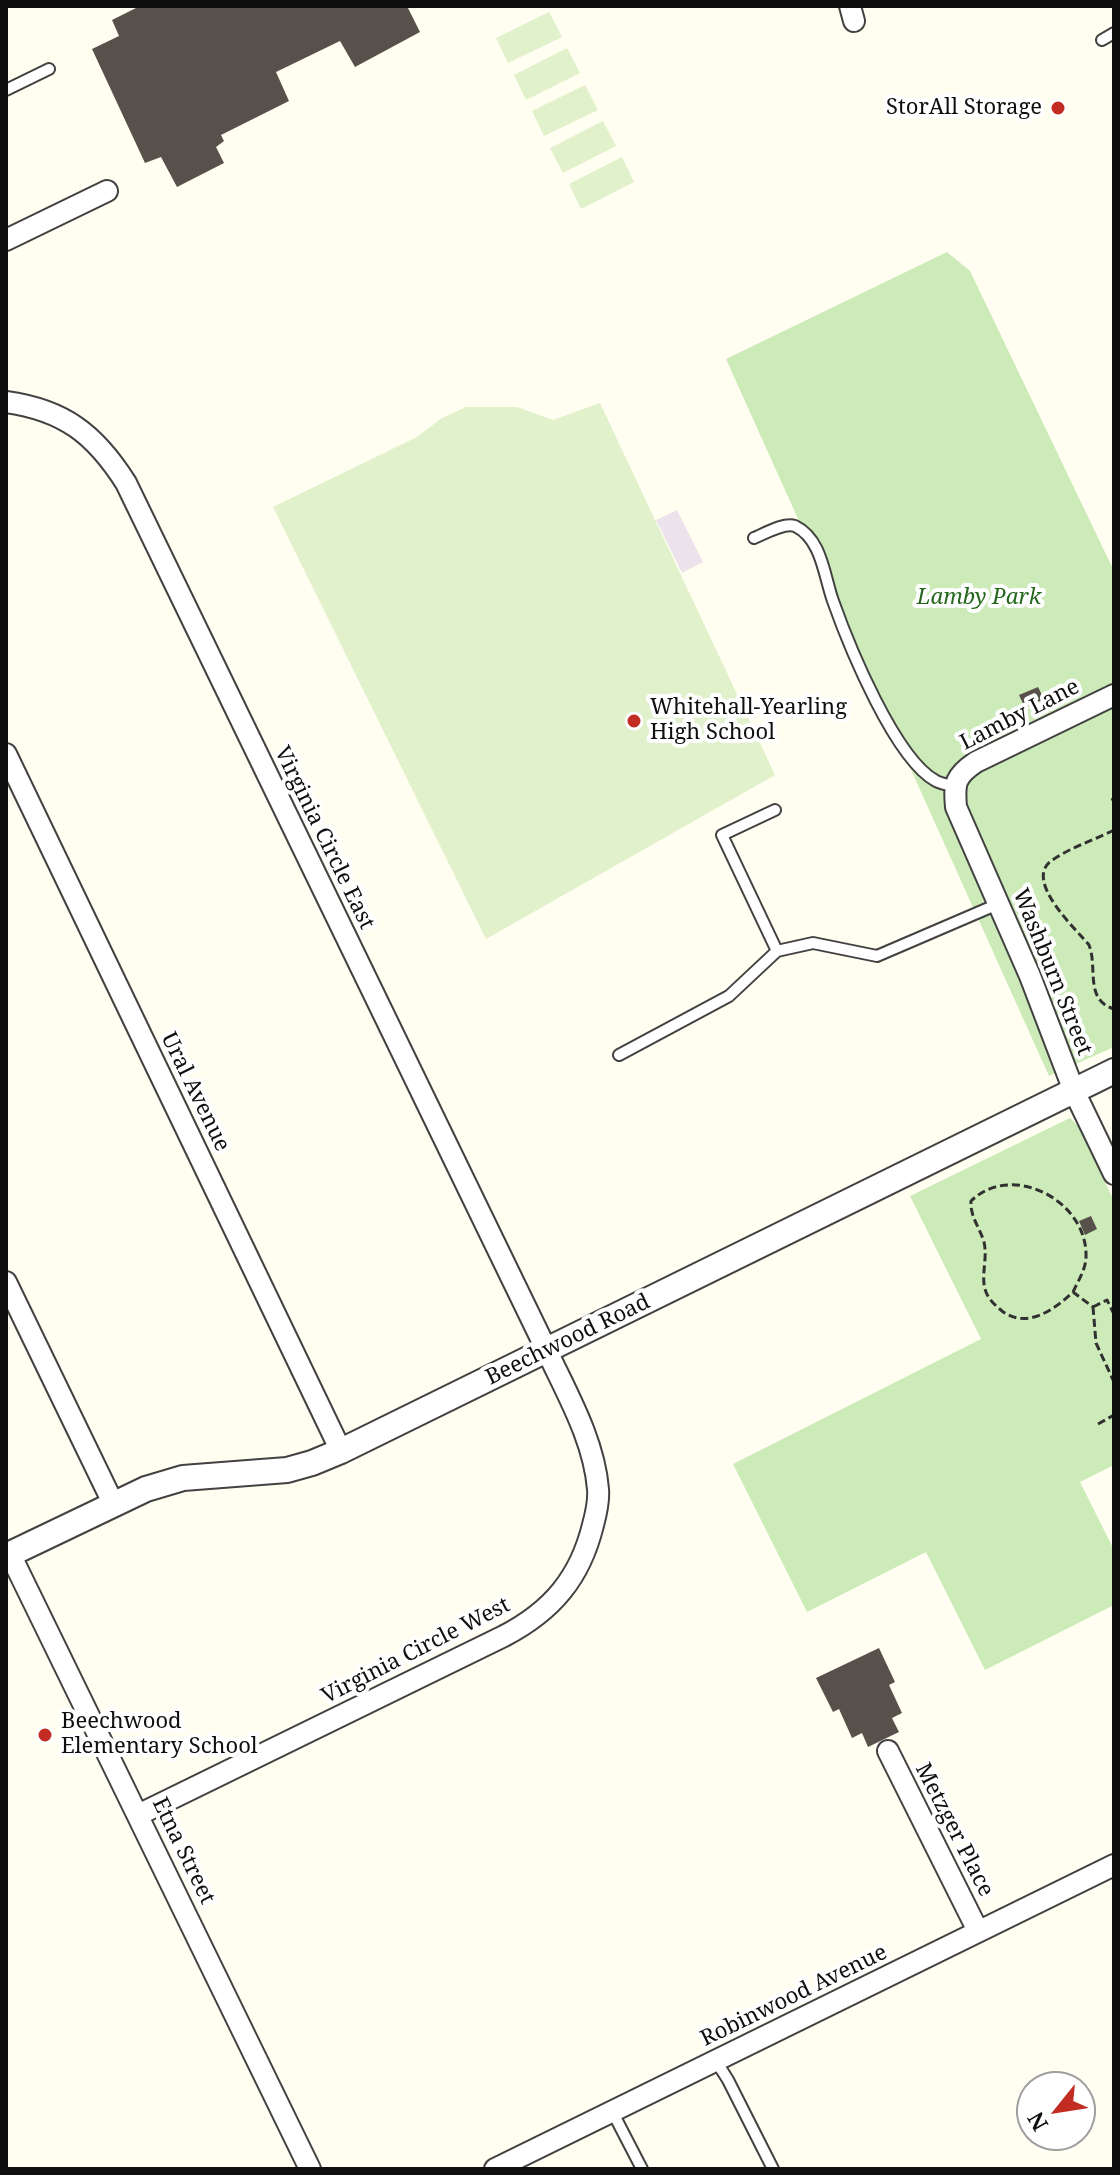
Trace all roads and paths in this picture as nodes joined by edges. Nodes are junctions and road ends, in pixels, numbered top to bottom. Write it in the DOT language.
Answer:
graph roads {
  1 [pos="1114,33"];
  2 [pos="1102,40"];
  3 [pos="49,69"];
  4 [pos="6,90"];
  5 [pos="107,191"];
  6 [pos="6,240"];
  7 [pos="6,402"];
  8 [pos="754,538"];
  9 [pos="1114,695"];
  10 [pos="6,754"];
  11 [pos="954,786"];
  12 [pos="775,810"];
  13 [pos="1114,830"];
  14 [pos="998,904"];
  15 [pos="777,951"];
  16 [pos="1114,1009"];
  17 [pos="619,1055"];
  18 [pos="1114,1071"];
  19 [pos="1074,1091"];
  20 [pos="1114,1174"];
  21 [pos="6,1282"];
  22 [pos="1073,1292"];
  23 [pos="1093,1307"];
  24 [pos="1114,1314"];
  25 [pos="547,1351"];
  26 [pos="1114,1382"];
  27 [pos="1114,1415"];
  28 [pos="1098,1424"];
  29 [pos="341,1451"];
  30 [pos="113,1503"];
  31 [pos="8,1555"];
  32 [pos="888,1751"];
  33 [pos="138,1815"];
  34 [pos="1114,1865"];
  35 [pos="978,1931"];
  36 [pos="716,2061"];
  37 [pos="612,2111"];
  38 [pos="767,2167"];
  39 [pos="310,2169"];
  40 [pos="495,2169"];
  41 [pos="642,2169"];
  1 -- 2 [label="lane"];
  3 -- 4 [label="lane"];
  5 -- 6 [label="street"];
  7 -- 25 [label="street, Virginia Circle East"];
  8 -- 11 [label="lane"];
  9 -- 11 [label="street, Lamby Lane"];
  10 -- 29 [label="street, Ural Avenue"];
  11 -- 14 [label="street, Washburn Street"];
  12 -- 15 [label="lane"];
  13 -- 16 [label="path"];
  14 -- 15 [label="lane"];
  14 -- 19 [label="street, Washburn Street"];
  15 -- 17 [label="lane"];
  18 -- 19 [label="street, Beechwood Road"];
  19 -- 20 [label="street, Washburn Street"];
  19 -- 25 [label="street, Beechwood Road"];
  21 -- 30 [label="street"];
  22 -- 22 [label="path"];
  22 -- 23 [label="path"];
  23 -- 24 [label="path"];
  23 -- 26 [label="path"];
  25 -- 29 [label="street, Beechwood Road"];
  25 -- 33 [label="street, Virginia Circle West"];
  27 -- 28 [label="path"];
  29 -- 30 [label="street, Beechwood Road"];
  30 -- 31 [label="street, Beechwood Road"];
  31 -- 33 [label="street, Etna Street"];
  32 -- 35 [label="street, Metzger Place"];
  33 -- 39 [label="street, Etna Street"];
  34 -- 35 [label="street, Robinwood Avenue"];
  35 -- 36 [label="street, Robinwood Avenue"];
  36 -- 37 [label="street, Robinwood Avenue"];
  36 -- 38 [label="lane"];
  37 -- 40 [label="street, Robinwood Avenue"];
  37 -- 41 [label="lane"];
}
